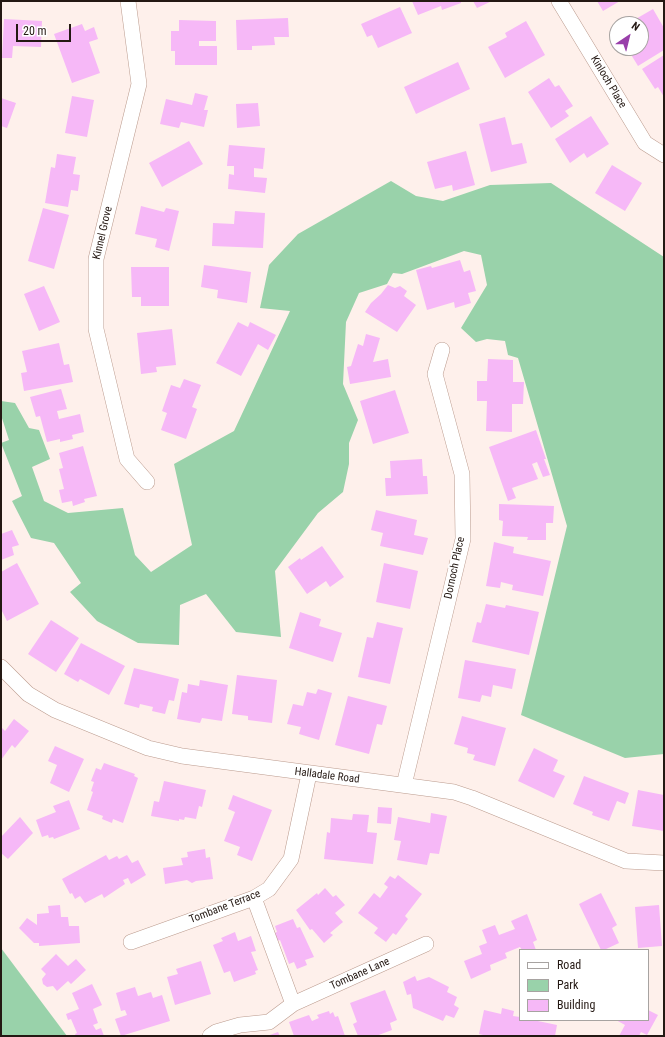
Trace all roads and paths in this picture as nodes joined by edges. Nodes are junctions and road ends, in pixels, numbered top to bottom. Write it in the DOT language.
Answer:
graph roads {
  1 [pos="128,1"];
  2 [pos="559,1"];
  3 [pos="664,155"];
  4 [pos="442,350"];
  5 [pos="147,482"];
  6 [pos="1,667"];
  7 [pos="309,774"];
  8 [pos="404,785"];
  9 [pos="664,863"];
  10 [pos="254,898"];
  11 [pos="131,942"];
  12 [pos="426,944"];
  13 [pos="293,1004"];
  14 [pos="210,1036"];
  1 -- 5 [label="street, Kinnel Grove"];
  2 -- 3 [label="street, Kinloch Place"];
  4 -- 8 [label="street, Dornoch Place"];
  6 -- 7 [label="street, Halladale Road"];
  7 -- 8 [label="street, Halladale Road"];
  7 -- 10 [label="street, Tombane Terrace"];
  8 -- 9 [label="street, Halladale Road"];
  10 -- 11 [label="street, Tombane Terrace"];
  10 -- 13 [label="street"];
  12 -- 13 [label="street, Tombane Lane"];
  13 -- 14 [label="street, Tombane Lane"];
}
